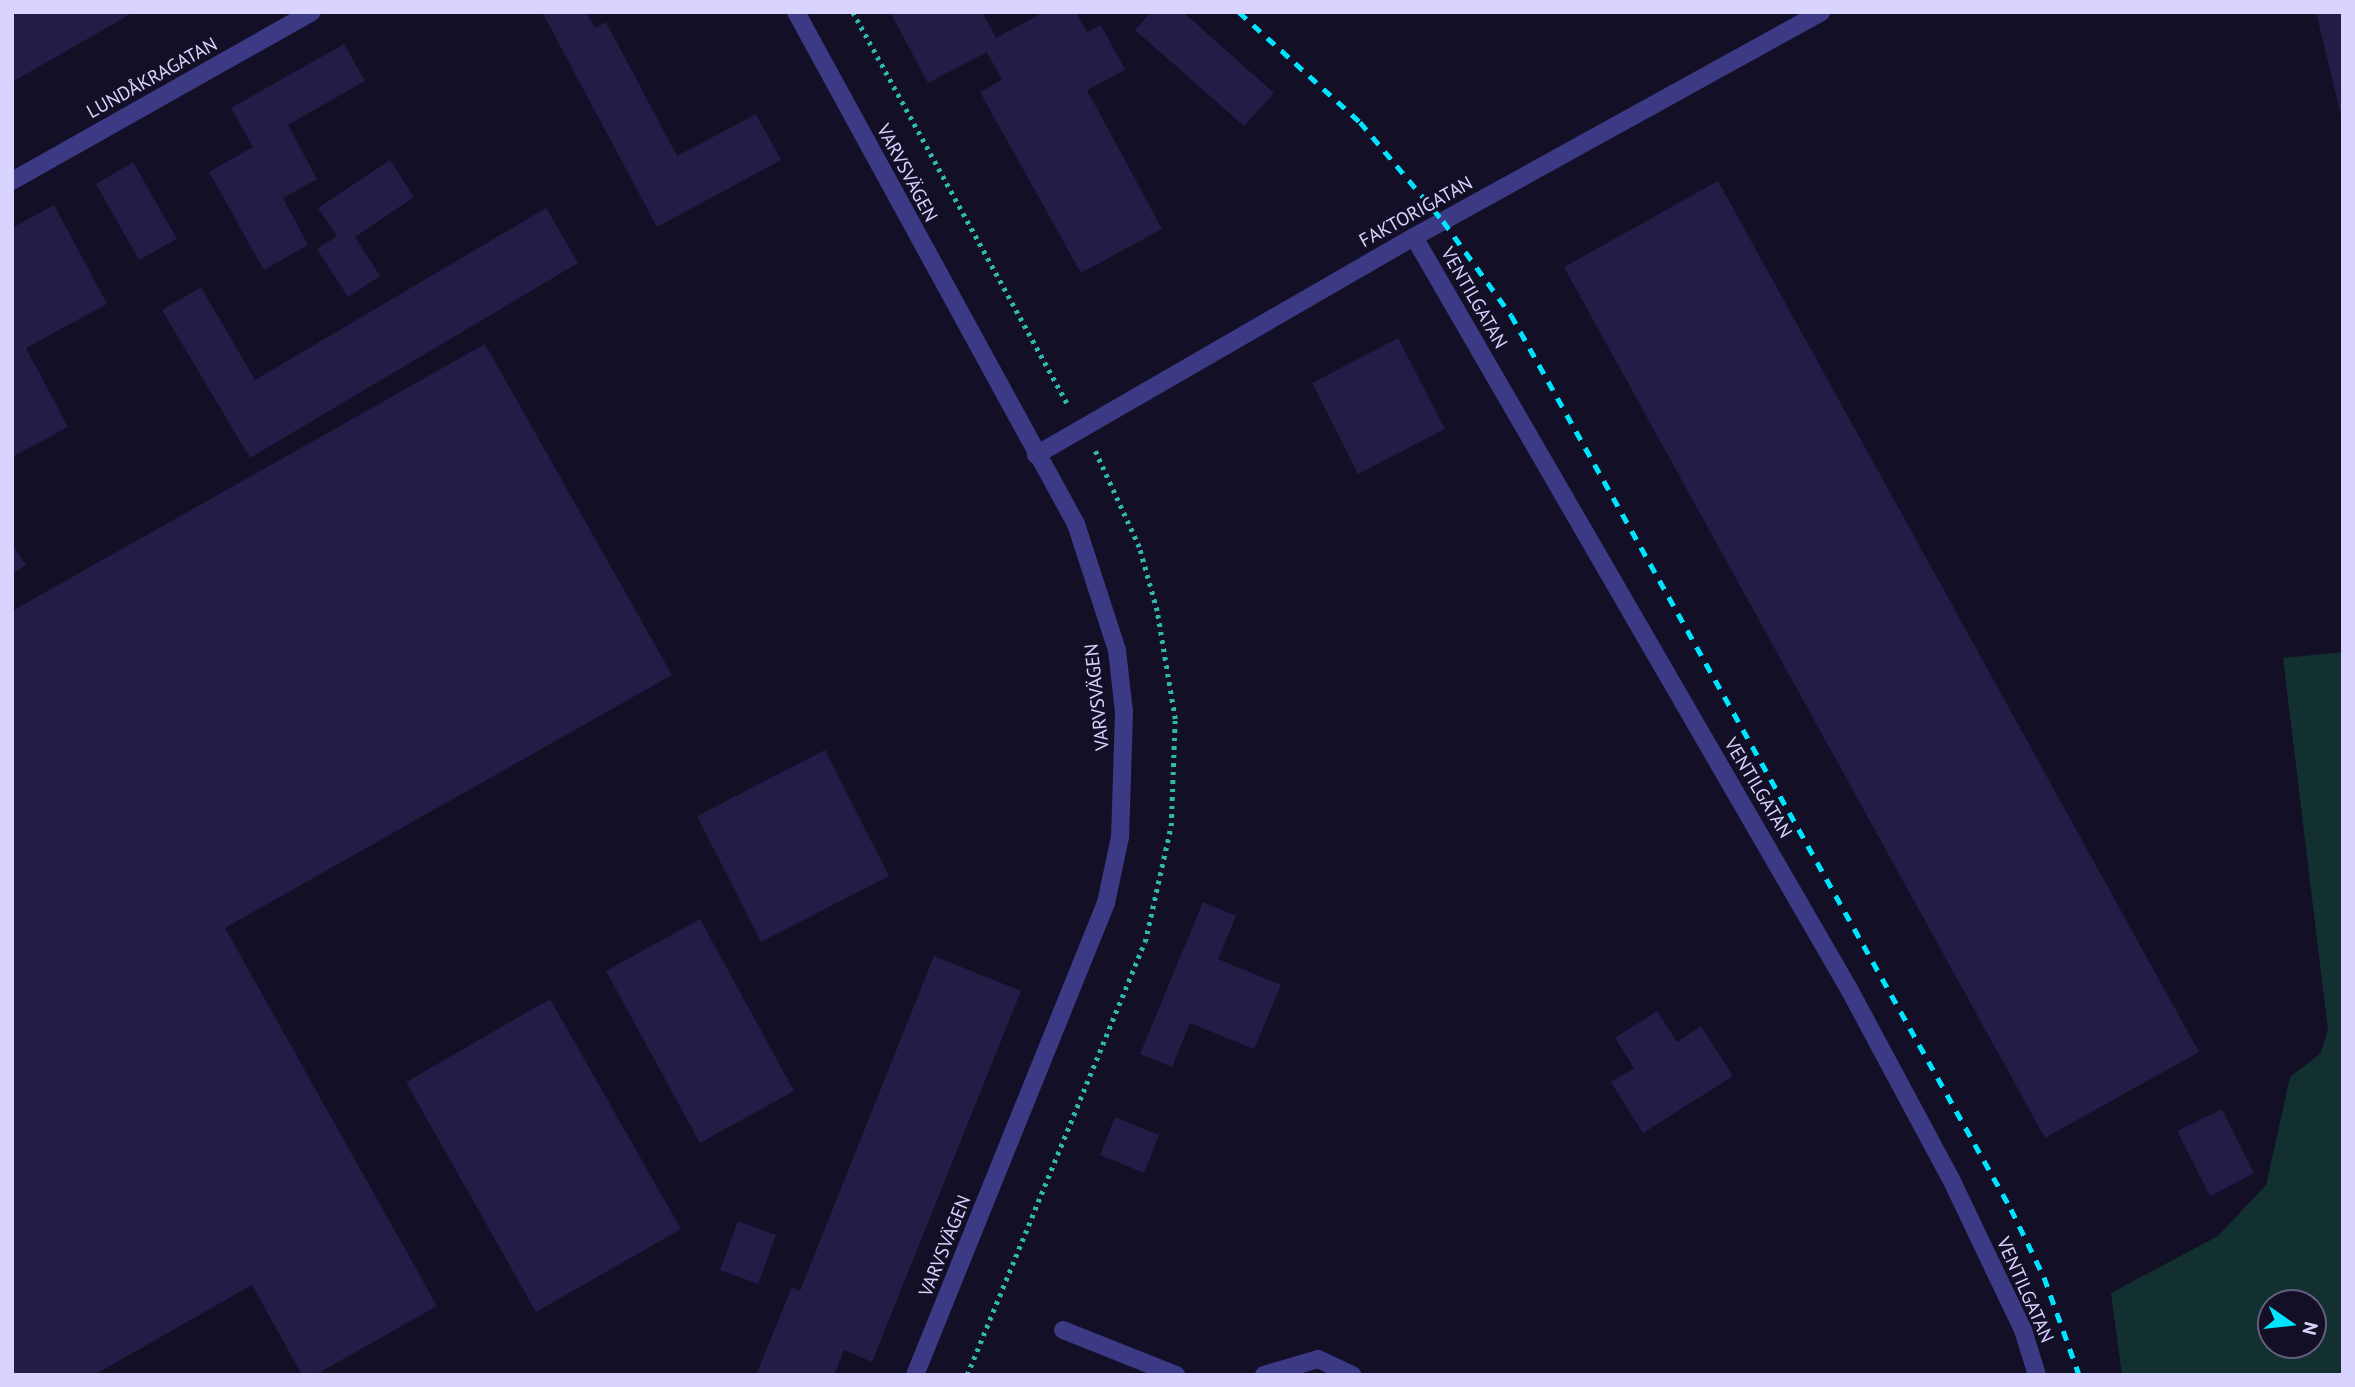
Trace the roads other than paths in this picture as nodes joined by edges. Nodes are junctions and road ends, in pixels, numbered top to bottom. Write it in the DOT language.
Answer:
graph roads {
  1 [pos="312,12"];
  2 [pos="796,12"];
  3 [pos="1821,12"];
  4 [pos="12,181"];
  5 [pos="1415,237"];
  6 [pos="1036,455"];
  7 [pos="1063,1330"];
  8 [pos="915,1375"];
  9 [pos="1176,1375"];
  10 [pos="1264,1375"];
  11 [pos="1353,1375"];
  12 [pos="2037,1375"];
  1 -- 4 [label="street, LUNDÅKRAGATAN"];
  2 -- 6 [label="street, VARVSVÄGEN"];
  3 -- 5 [label="street, FAKTORIGATAN"];
  5 -- 6 [label="street, FAKTORIGATAN"];
  5 -- 12 [label="street, VENTILGATAN"];
  6 -- 8 [label="street, VARVSVÄGEN"];
  7 -- 9 [label="street"];
  10 -- 11 [label="street"];
}
